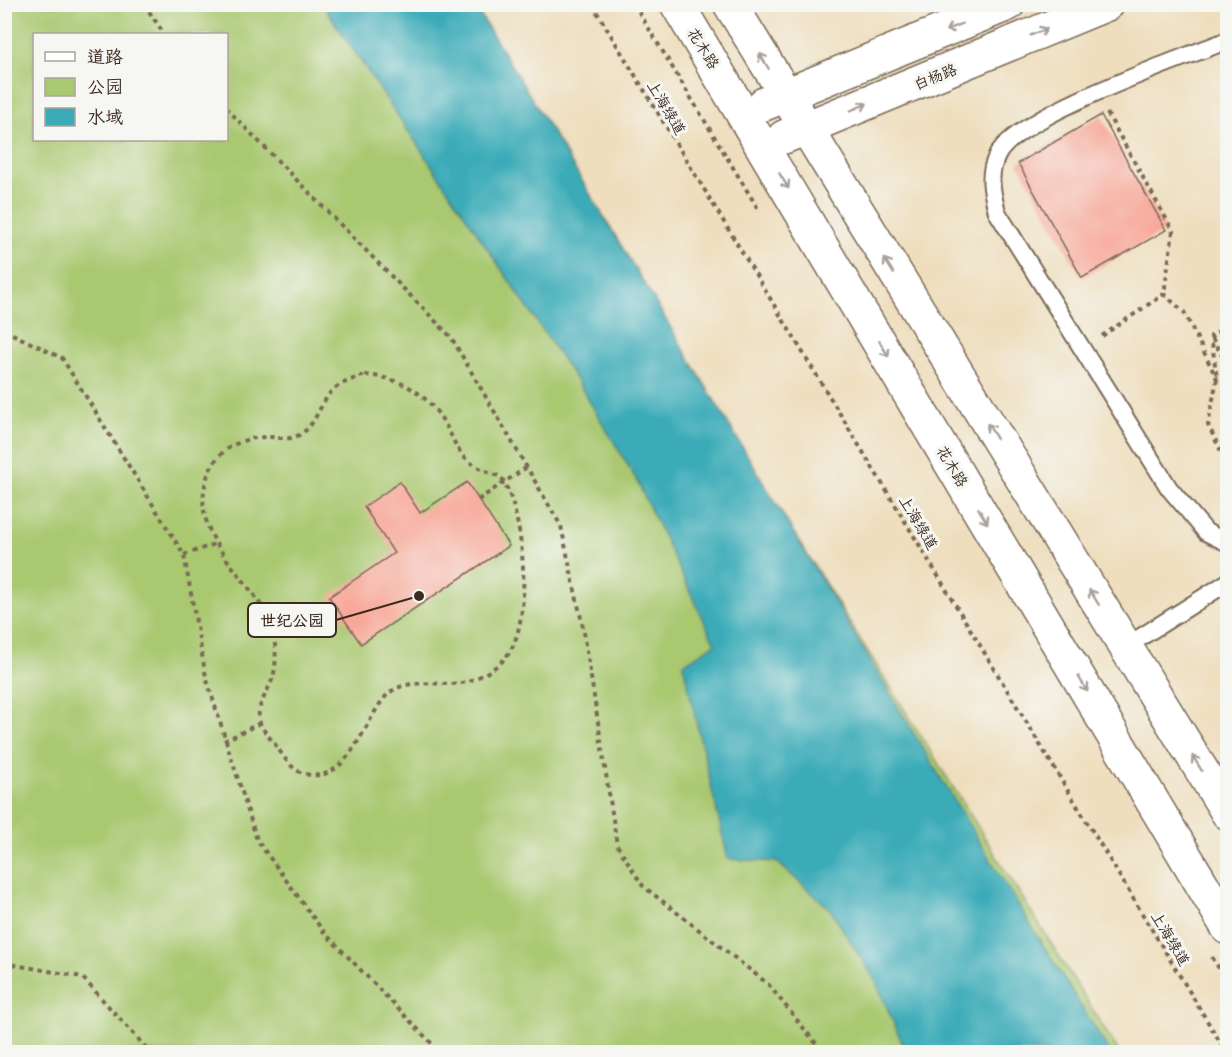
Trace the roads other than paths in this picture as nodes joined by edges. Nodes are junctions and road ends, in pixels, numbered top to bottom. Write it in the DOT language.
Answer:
graph roads {
  1 [pos="677,4"];
  2 [pos="730,4"];
  3 [pos="1008,4"];
  4 [pos="1107,4"];
  5 [pos="1227,40"];
  6 [pos="785,96"];
  7 [pos="743,113"];
  8 [pos="805,129"];
  9 [pos="763,146"];
  10 [pos="1227,543"];
  11 [pos="1227,582"];
  12 [pos="1125,647"];
  13 [pos="1227,813"];
  14 [pos="1227,928"];
  1 -- 7 [label="main road, 花木路"];
  6 -- 2 [label="main road, one-way"];
  3 -- 6 [label="main road, one-way"];
  8 -- 4 [label="main road, 白杨路, one-way"];
  5 -- 10 [label="lane"];
  6 -- 7 [label="main road"];
  6 -- 8 [label="main road"];
  7 -- 9 [label="main road, 花木路"];
  8 -- 9 [label="main road, 白杨路"];
  12 -- 8 [label="main road, one-way"];
  9 -- 14 [label="main road, 花木路, one-way"];
  11 -- 12 [label="lane"];
  13 -- 12 [label="main road, one-way"];
}
